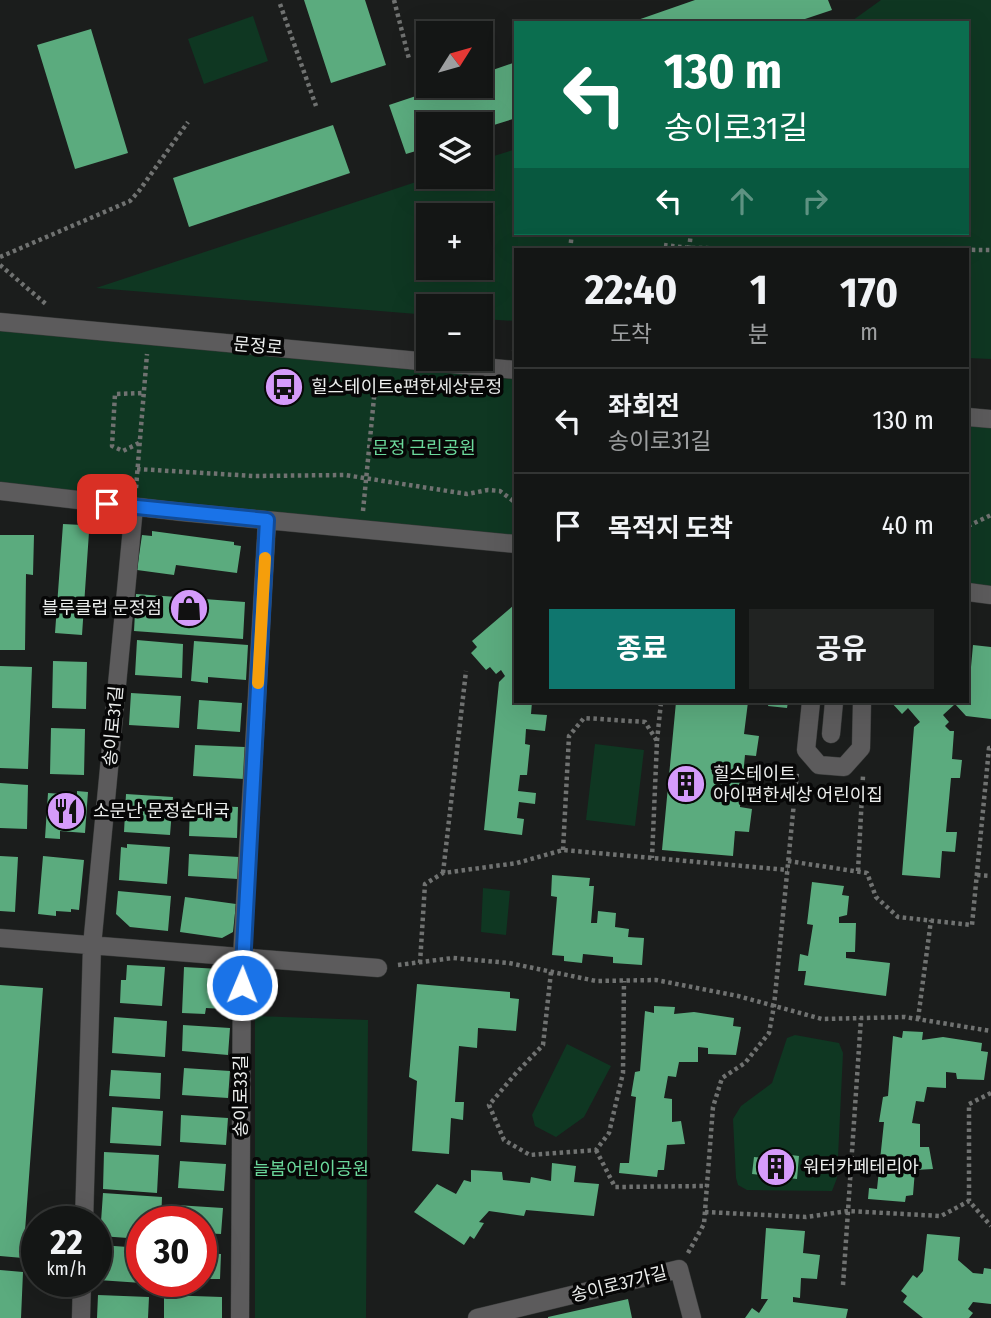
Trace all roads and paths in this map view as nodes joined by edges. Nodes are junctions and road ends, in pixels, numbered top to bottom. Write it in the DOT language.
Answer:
graph roads {
  1 [pos="394,0"];
  2 [pos="280,4"];
  3 [pos="409,59"];
  4 [pos="316,106"];
  5 [pos="188,122"];
  6 [pos="664,245"];
  7 [pos="683,248"];
  8 [pos="969,250"];
  9 [pos="991,250"];
  10 [pos="0,257"];
  11 [pos="0,323"];
  12 [pos="149,336"];
  13 [pos="378,357"];
  14 [pos="514,370"];
  15 [pos="144,393"];
  16 [pos="969,417"];
  17 [pos="991,419"];
  18 [pos="139,443"];
  19 [pos="137,469"];
  20 [pos="366,478"];
  21 [pos="0,491"];
  22 [pos="514,502"];
  23 [pos="134,507"];
  24 [pos="991,515"];
  25 [pos="267,520"];
  26 [pos="969,526"];
  27 [pos="361,529"];
  28 [pos="514,544"];
  29 [pos="969,592"];
  30 [pos="991,595"];
  31 [pos="467,671"];
  32 [pos="662,703"];
  33 [pos="811,703"];
  34 [pos="834,703"];
  35 [pos="862,703"];
  36 [pos="831,734"];
  37 [pos="657,741"];
  38 [pos="991,748"];
  39 [pos="863,767"];
  40 [pos="798,768"];
  41 [pos="563,850"];
  42 [pos="652,858"];
  43 [pos="788,861"];
  44 [pos="788,870"];
  45 [pos="858,872"];
  46 [pos="443,873"];
  47 [pos="977,875"];
  48 [pos="991,876"];
  49 [pos="931,920"];
  50 [pos="0,938"];
  51 [pos="92,946"];
  52 [pos="242,957"];
  53 [pos="420,962"];
  54 [pos="378,968"];
  55 [pos="551,972"];
  56 [pos="624,981"];
  57 [pos="774,1006"];
  58 [pos="861,1018"];
  59 [pos="918,1020"];
  60 [pos="991,1031"];
  61 [pos="991,1093"];
  62 [pos="596,1150"];
  63 [pos="707,1186"];
  64 [pos="969,1201"];
  65 [pos="84,1206"];
  66 [pos="705,1212"];
  67 [pos="848,1212"];
  68 [pos="991,1226"];
  69 [pos="679,1269"];
  70 [pos="843,1285"];
  71 [pos="82,1297"];
  72 [pos="81,1318"];
  73 [pos="240,1318"];
  74 [pos="477,1318"];
  75 [pos="692,1318"];
  1 -- 3 [label="path"];
  2 -- 4 [label="path"];
  5 -- 10 [label="path"];
  6 -- 7 [label="path"];
  8 -- 9 [label="path"];
  11 -- 12 [label="street, 문정로"];
  12 -- 13 [label="street, 문정로"];
  12 -- 15 [label="path"];
  13 -- 14 [label="street, 문정로"];
  13 -- 20 [label="path"];
  15 -- 18 [label="path"];
  15 -- 18 [label="path"];
  16 -- 17 [label="street"];
  18 -- 19 [label="path"];
  19 -- 20 [label="path"];
  19 -- 23 [label="path"];
  20 -- 22 [label="path"];
  20 -- 27 [label="path"];
  21 -- 23 [label="street"];
  23 -- 25 [label="street"];
  23 -- 51 [label="street, 송이로31길"];
  24 -- 26 [label="path"];
  25 -- 27 [label="street"];
  25 -- 52 [label="street"];
  27 -- 28 [label="street"];
  29 -- 30 [label="street"];
  31 -- 46 [label="path"];
  32 -- 37 [label="path"];
  33 -- 35 [label="street"];
  34 -- 36 [label="street"];
  37 -- 41 [label="path"];
  37 -- 42 [label="path"];
  38 -- 47 [label="path"];
  39 -- 45 [label="path"];
  40 -- 43 [label="path"];
  41 -- 42 [label="path"];
  41 -- 46 [label="path"];
  42 -- 44 [label="path"];
  43 -- 44 [label="path"];
  43 -- 45 [label="path"];
  44 -- 57 [label="path"];
  45 -- 49 [label="path"];
  46 -- 53 [label="path"];
  47 -- 48 [label="path"];
  47 -- 49 [label="path"];
  49 -- 59 [label="path"];
  50 -- 51 [label="street"];
  51 -- 52 [label="street"];
  51 -- 65 [label="street"];
  52 -- 54 [label="street"];
  52 -- 73 [label="street, 송이로33길"];
  53 -- 54 [label="path"];
  53 -- 55 [label="path"];
  55 -- 56 [label="path"];
  55 -- 62 [label="path"];
  56 -- 57 [label="path"];
  56 -- 62 [label="path"];
  57 -- 58 [label="path"];
  57 -- 63 [label="path"];
  58 -- 59 [label="path"];
  58 -- 67 [label="path"];
  59 -- 60 [label="path"];
  61 -- 64 [label="path"];
  62 -- 63 [label="path"];
  63 -- 66 [label="path"];
  64 -- 67 [label="path"];
  64 -- 68 [label="path"];
  66 -- 67 [label="path"];
  66 -- 69 [label="path"];
  67 -- 70 [label="path"];
  69 -- 74 [label="street, 송이로37가길"];
  69 -- 75 [label="street"];
  71 -- 72 [label="street"];
}
